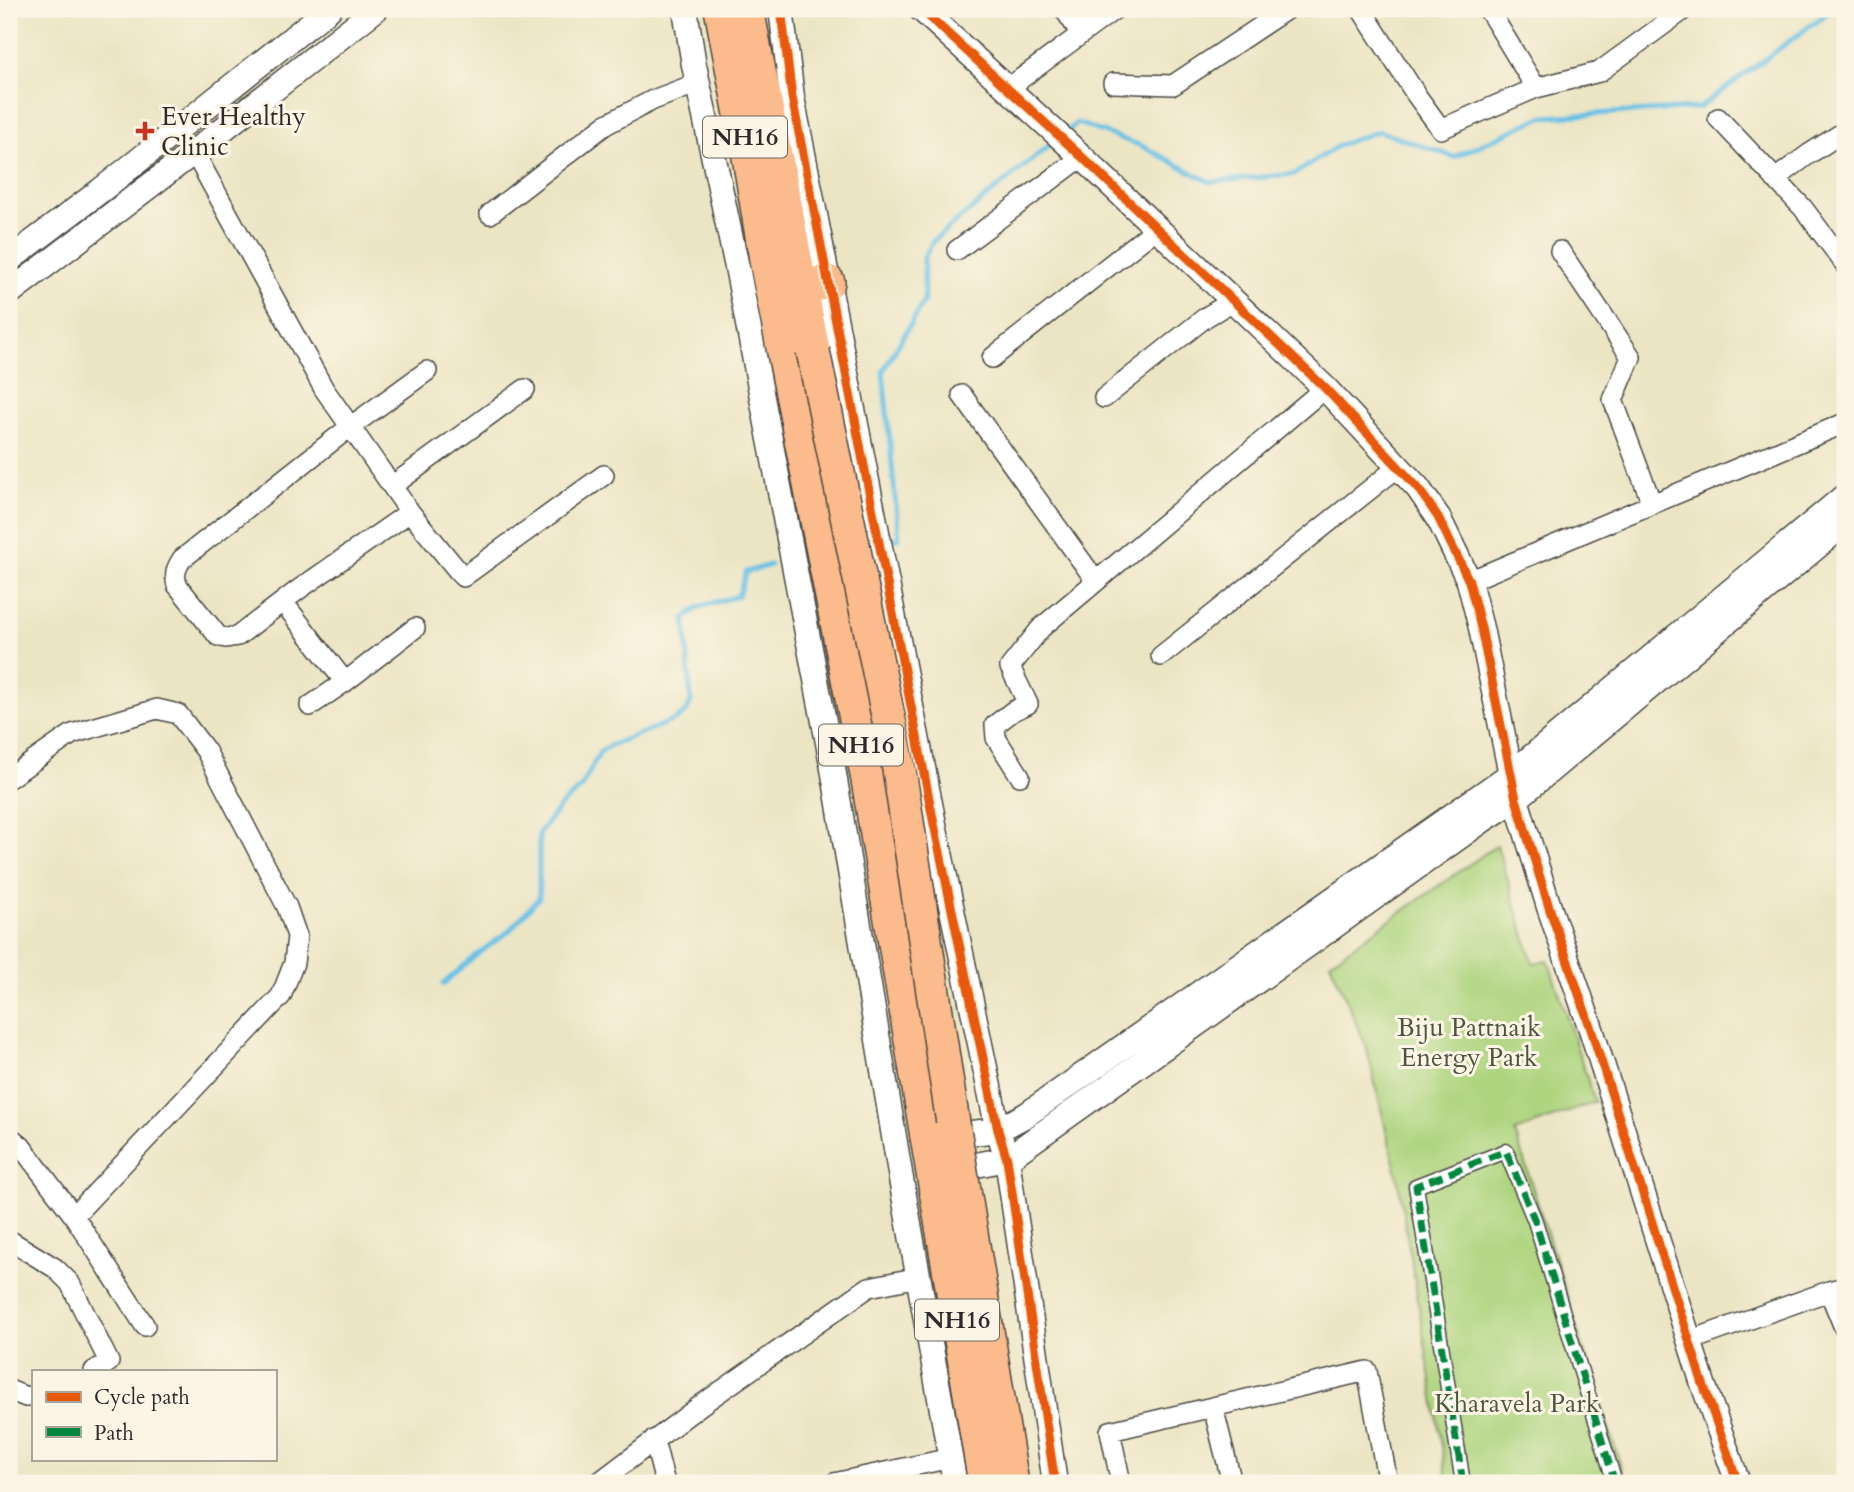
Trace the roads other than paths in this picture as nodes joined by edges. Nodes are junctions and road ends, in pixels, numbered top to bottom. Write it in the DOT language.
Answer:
graph roads {
  1 [pos="329,9"];
  2 [pos="376,9"];
  3 [pos="685,9"];
  4 [pos="721,9"];
  5 [pos="747,9"];
  6 [pos="781,9"];
  7 [pos="921,9"];
  8 [pos="1064,9"];
  9 [pos="1115,9"];
  10 [pos="1287,9"];
  11 [pos="1361,9"];
  12 [pos="1488,9"];
  13 [pos="1685,9"];
  14 [pos="1081,34"];
  15 [pos="698,83"];
  16 [pos="1113,83"];
  17 [pos="1172,85"];
  18 [pos="1536,88"];
  19 [pos="1007,89"];
  20 [pos="1135,101"];
  21 [pos="1718,118"];
  22 [pos="1845,131"];
  23 [pos="194,152"];
  24 [pos="1078,154"];
  25 [pos="1775,178"];
  26 [pos="490,214"];
  27 [pos="1157,229"];
  28 [pos="957,250"];
  29 [pos="1560,251"];
  30 [pos="9,260"];
  31 [pos="1845,264"];
  32 [pos="752,269"];
  33 [pos="814,285"];
  34 [pos="9,293"];
  35 [pos="1233,301"];
  36 [pos="799,353"];
  37 [pos="992,358"];
  38 [pos="427,371"];
  39 [pos="525,388"];
  40 [pos="1325,388"];
  41 [pos="962,395"];
  42 [pos="1104,398"];
  43 [pos="1845,422"];
  44 [pos="350,427"];
  45 [pos="1398,467"];
  46 [pos="604,475"];
  47 [pos="391,486"];
  48 [pos="1845,496"];
  49 [pos="1652,504"];
  50 [pos="410,512"];
  51 [pos="1845,523"];
  52 [pos="1096,581"];
  53 [pos="1469,581"];
  54 [pos="283,602"];
  55 [pos="415,628"];
  56 [pos="1161,656"];
  57 [pos="345,682"];
  58 [pos="310,706"];
  59 [pos="1511,774"];
  60 [pos="1020,776"];
  61 [pos="9,778"];
  62 [pos="1516,799"];
  63 [pos="998,1130"];
  64 [pos="9,1136"];
  65 [pos="896,1142"];
  66 [pos="1007,1159"];
  67 [pos="901,1179"];
  68 [pos="74,1216"];
  69 [pos="9,1240"];
  70 [pos="919,1277"];
  71 [pos="1837,1289"];
  72 [pos="145,1326"];
  73 [pos="1845,1330"];
  74 [pos="1689,1341"];
  75 [pos="96,1370"];
  76 [pos="9,1390"];
  77 [pos="32,1396"];
  78 [pos="1213,1407"];
  79 [pos="654,1440"];
  80 [pos="951,1458"];
  81 [pos="598,1483"];
  82 [pos="665,1483"];
  83 [pos="834,1483"];
  84 [pos="955,1483"];
  85 [pos="985,1483"];
  86 [pos="1012,1483"];
  87 [pos="1055,1483"];
  88 [pos="1121,1483"];
  89 [pos="1232,1483"];
  90 [pos="1388,1483"];
  91 [pos="1463,1483"];
  92 [pos="1615,1483"];
  93 [pos="1738,1483"];
  1 -- 30 [label="street"];
  2 -- 23 [label="street"];
  3 -- 15 [label="street"];
  4 -- 32 [label="highway, NH16"];
  5 -- 33 [label="highway, NH16"];
  6 -- 33 [label="street"];
  7 -- 19 [label="street"];
  8 -- 14 [label="street"];
  9 -- 14 [label="street"];
  10 -- 17 [label="street"];
  11 -- 18 [label="street"];
  12 -- 18 [label="street"];
  13 -- 18 [label="street"];
  14 -- 19 [label="street"];
  15 -- 26 [label="street"];
  15 -- 32 [label="street"];
  16 -- 17 [label="street"];
  17 -- 20 [label="street"];
  19 -- 24 [label="street"];
  21 -- 25 [label="street"];
  22 -- 25 [label="street"];
  23 -- 34 [label="street"];
  23 -- 44 [label="street"];
  24 -- 27 [label="street"];
  24 -- 28 [label="street"];
  25 -- 31 [label="street"];
  27 -- 35 [label="street"];
  27 -- 37 [label="street"];
  29 -- 49 [label="street"];
  32 -- 36 [label="highway, NH16"];
  32 -- 65 [label="street"];
  33 -- 36 [label="highway, NH16"];
  33 -- 63 [label="street"];
  35 -- 40 [label="street"];
  35 -- 42 [label="street"];
  36 -- 85 [label="highway, NH16, bridge"];
  36 -- 86 [label="highway, NH16, bridge"];
  38 -- 44 [label="street"];
  39 -- 47 [label="street"];
  40 -- 45 [label="street"];
  40 -- 52 [label="street"];
  41 -- 52 [label="street"];
  43 -- 49 [label="street"];
  44 -- 47 [label="street"];
  44 -- 54 [label="street"];
  45 -- 53 [label="street"];
  45 -- 56 [label="street"];
  46 -- 50 [label="street"];
  47 -- 50 [label="street"];
  48 -- 59 [label="street"];
  49 -- 53 [label="street"];
  50 -- 54 [label="street"];
  51 -- 62 [label="street"];
  52 -- 60 [label="street"];
  53 -- 59 [label="street"];
  54 -- 57 [label="street"];
  55 -- 57 [label="street"];
  57 -- 58 [label="street"];
  59 -- 62 [label="street"];
  59 -- 63 [label="street"];
  61 -- 68 [label="street"];
  62 -- 66 [label="street"];
  62 -- 74 [label="street"];
  63 -- 65 [label="street"];
  63 -- 66 [label="street"];
  64 -- 68 [label="street"];
  65 -- 67 [label="street"];
  66 -- 67 [label="street"];
  66 -- 87 [label="street"];
  67 -- 70 [label="street"];
  68 -- 72 [label="street"];
  69 -- 75 [label="street"];
  70 -- 79 [label="street"];
  70 -- 80 [label="street"];
  71 -- 73 [label="street"];
  71 -- 74 [label="street"];
  74 -- 93 [label="street"];
  76 -- 77 [label="street"];
  78 -- 88 [label="street"];
  78 -- 89 [label="street"];
  78 -- 90 [label="street"];
  79 -- 81 [label="street"];
  79 -- 82 [label="street"];
  80 -- 83 [label="street"];
  80 -- 84 [label="street"];
  91 -- 92 [label="street"];
}
